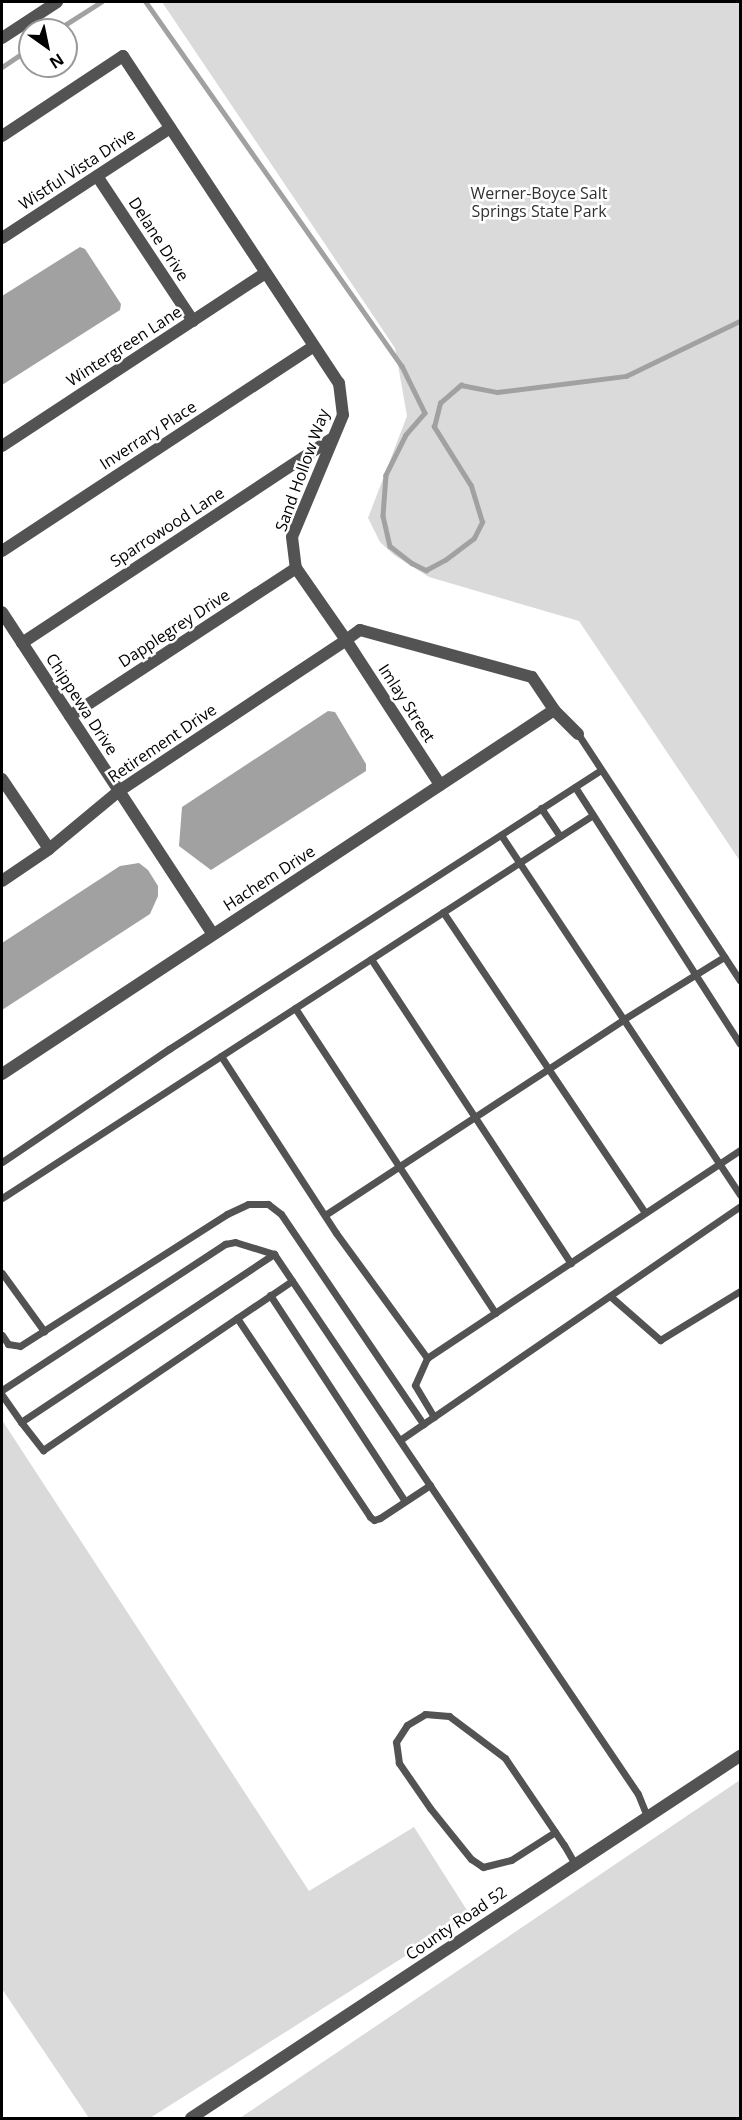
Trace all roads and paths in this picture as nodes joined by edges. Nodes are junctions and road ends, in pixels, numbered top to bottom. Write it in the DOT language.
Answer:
graph roads {
  1 [pos="57,2"];
  2 [pos="2,38"];
  3 [pos="170,128"];
  4 [pos="2,136"];
  5 [pos="97,176"];
  6 [pos="2,238"];
  7 [pos="264,274"];
  8 [pos="193,321"];
  9 [pos="313,347"];
  10 [pos="331,439"];
  11 [pos="2,446"];
  12 [pos="2,551"];
  13 [pos="296,568"];
  14 [pos="2,612"];
  15 [pos="346,640"];
  16 [pos="22,643"];
  17 [pos="554,710"];
  18 [pos="70,716"];
  19 [pos="578,734"];
  20 [pos="601,770"];
  21 [pos="2,779"];
  22 [pos="440,785"];
  23 [pos="575,787"];
  24 [pos="119,791"];
  25 [pos="541,808"];
  26 [pos="593,815"];
  27 [pos="501,835"];
  28 [pos="561,836"];
  29 [pos="49,849"];
  30 [pos="520,862"];
  31 [pos="2,881"];
  32 [pos="443,912"];
  33 [pos="213,934"];
  34 [pos="724,957"];
  35 [pos="371,959"];
  36 [pos="695,974"];
  37 [pos="741,981"];
  38 [pos="295,1008"];
  39 [pos="624,1019"];
  40 [pos="741,1044"];
  41 [pos="221,1056"];
  42 [pos="548,1069"];
  43 [pos="2,1074"];
  44 [pos="475,1116"];
  45 [pos="741,1150"];
  46 [pos="2,1162"];
  47 [pos="720,1163"];
  48 [pos="399,1166"];
  49 [pos="741,1195"];
  50 [pos="2,1198"];
  51 [pos="741,1206"];
  52 [pos="645,1213"];
  53 [pos="325,1215"];
  54 [pos="274,1254"];
  55 [pos="571,1263"];
  56 [pos="2,1273"];
  57 [pos="292,1281"];
  58 [pos="741,1291"];
  59 [pos="270,1295"];
  60 [pos="610,1296"];
  61 [pos="495,1313"];
  62 [pos="237,1318"];
  63 [pos="44,1331"];
  64 [pos="2,1335"];
  65 [pos="427,1358"];
  66 [pos="2,1390"];
  67 [pos="2,1395"];
  68 [pos="434,1417"];
  69 [pos="21,1422"];
  70 [pos="423,1424"];
  71 [pos="400,1440"];
  72 [pos="430,1485"];
  73 [pos="405,1501"];
  74 [pos="741,1756"];
  75 [pos="647,1816"];
  76 [pos="555,1832"];
  77 [pos="575,1864"];
  78 [pos="191,2118"];
  1 -- 2 [label="street"];
  3 -- 4 [label="street, Sand Hollow Way"];
  3 -- 5 [label="street, Wistful Vista Drive"];
  3 -- 7 [label="street, Sand Hollow Way"];
  5 -- 6 [label="street, Wistful Vista Drive"];
  5 -- 8 [label="street, Delane Drive"];
  7 -- 8 [label="street, Wintergreen Lane"];
  7 -- 9 [label="street, Sand Hollow Way"];
  8 -- 11 [label="street, Wintergreen Lane"];
  9 -- 10 [label="street, Sand Hollow Way"];
  9 -- 12 [label="street, Inverrary Place"];
  10 -- 13 [label="street, Sand Hollow Way"];
  10 -- 16 [label="street, Sparrowood Lane"];
  13 -- 15 [label="street, Sand Hollow Way"];
  13 -- 18 [label="street, Dapplegrey Drive"];
  14 -- 16 [label="street, Chippewa Drive"];
  15 -- 17 [label="street"];
  15 -- 22 [label="street, Imlay Street"];
  15 -- 24 [label="street, Retirement Drive"];
  16 -- 18 [label="street, Chippewa Drive"];
  17 -- 19 [label="street"];
  17 -- 22 [label="street, Hachem Drive"];
  18 -- 24 [label="street, Chippewa Drive"];
  19 -- 20 [label="lane"];
  20 -- 23 [label="lane"];
  20 -- 34 [label="lane"];
  21 -- 29 [label="street"];
  22 -- 33 [label="street, Hachem Drive"];
  23 -- 25 [label="lane"];
  23 -- 26 [label="lane"];
  24 -- 29 [label="street, Retirement Drive"];
  24 -- 33 [label="street, Chippewa Drive"];
  25 -- 27 [label="lane"];
  25 -- 28 [label="lane"];
  26 -- 28 [label="lane"];
  26 -- 36 [label="lane"];
  27 -- 30 [label="lane"];
  27 -- 46 [label="lane"];
  28 -- 30 [label="lane"];
  29 -- 31 [label="street, Retirement Drive"];
  30 -- 32 [label="lane"];
  30 -- 39 [label="lane"];
  32 -- 35 [label="lane"];
  32 -- 42 [label="lane"];
  33 -- 43 [label="street, Hachem Drive"];
  34 -- 36 [label="lane"];
  34 -- 37 [label="lane"];
  35 -- 38 [label="lane"];
  35 -- 44 [label="lane"];
  36 -- 39 [label="lane"];
  36 -- 40 [label="lane"];
  38 -- 41 [label="lane"];
  38 -- 48 [label="lane"];
  39 -- 42 [label="lane"];
  39 -- 47 [label="lane"];
  41 -- 50 [label="lane"];
  41 -- 53 [label="lane"];
  42 -- 44 [label="lane"];
  42 -- 52 [label="lane"];
  44 -- 48 [label="lane"];
  44 -- 55 [label="lane"];
  45 -- 47 [label="lane"];
  47 -- 49 [label="lane"];
  47 -- 52 [label="lane"];
  48 -- 53 [label="lane"];
  48 -- 61 [label="lane"];
  51 -- 60 [label="lane"];
  52 -- 55 [label="lane"];
  53 -- 65 [label="lane"];
  54 -- 57 [label="lane"];
  54 -- 66 [label="lane"];
  54 -- 69 [label="lane"];
  55 -- 61 [label="lane"];
  56 -- 63 [label="lane"];
  57 -- 59 [label="lane"];
  57 -- 71 [label="lane"];
  58 -- 60 [label="lane"];
  59 -- 62 [label="lane"];
  59 -- 73 [label="lane"];
  60 -- 68 [label="lane"];
  61 -- 65 [label="lane"];
  62 -- 69 [label="lane"];
  62 -- 73 [label="lane"];
  63 -- 64 [label="lane"];
  63 -- 70 [label="lane"];
  65 -- 68 [label="lane"];
  67 -- 69 [label="lane"];
  68 -- 70 [label="lane"];
  70 -- 71 [label="lane"];
  71 -- 72 [label="lane"];
  72 -- 73 [label="lane"];
  72 -- 75 [label="lane"];
  74 -- 75 [label="street, County Road 52"];
  75 -- 77 [label="street, County Road 52"];
  76 -- 76 [label="lane"];
  76 -- 77 [label="lane"];
  77 -- 78 [label="street, County Road 52"];
}
